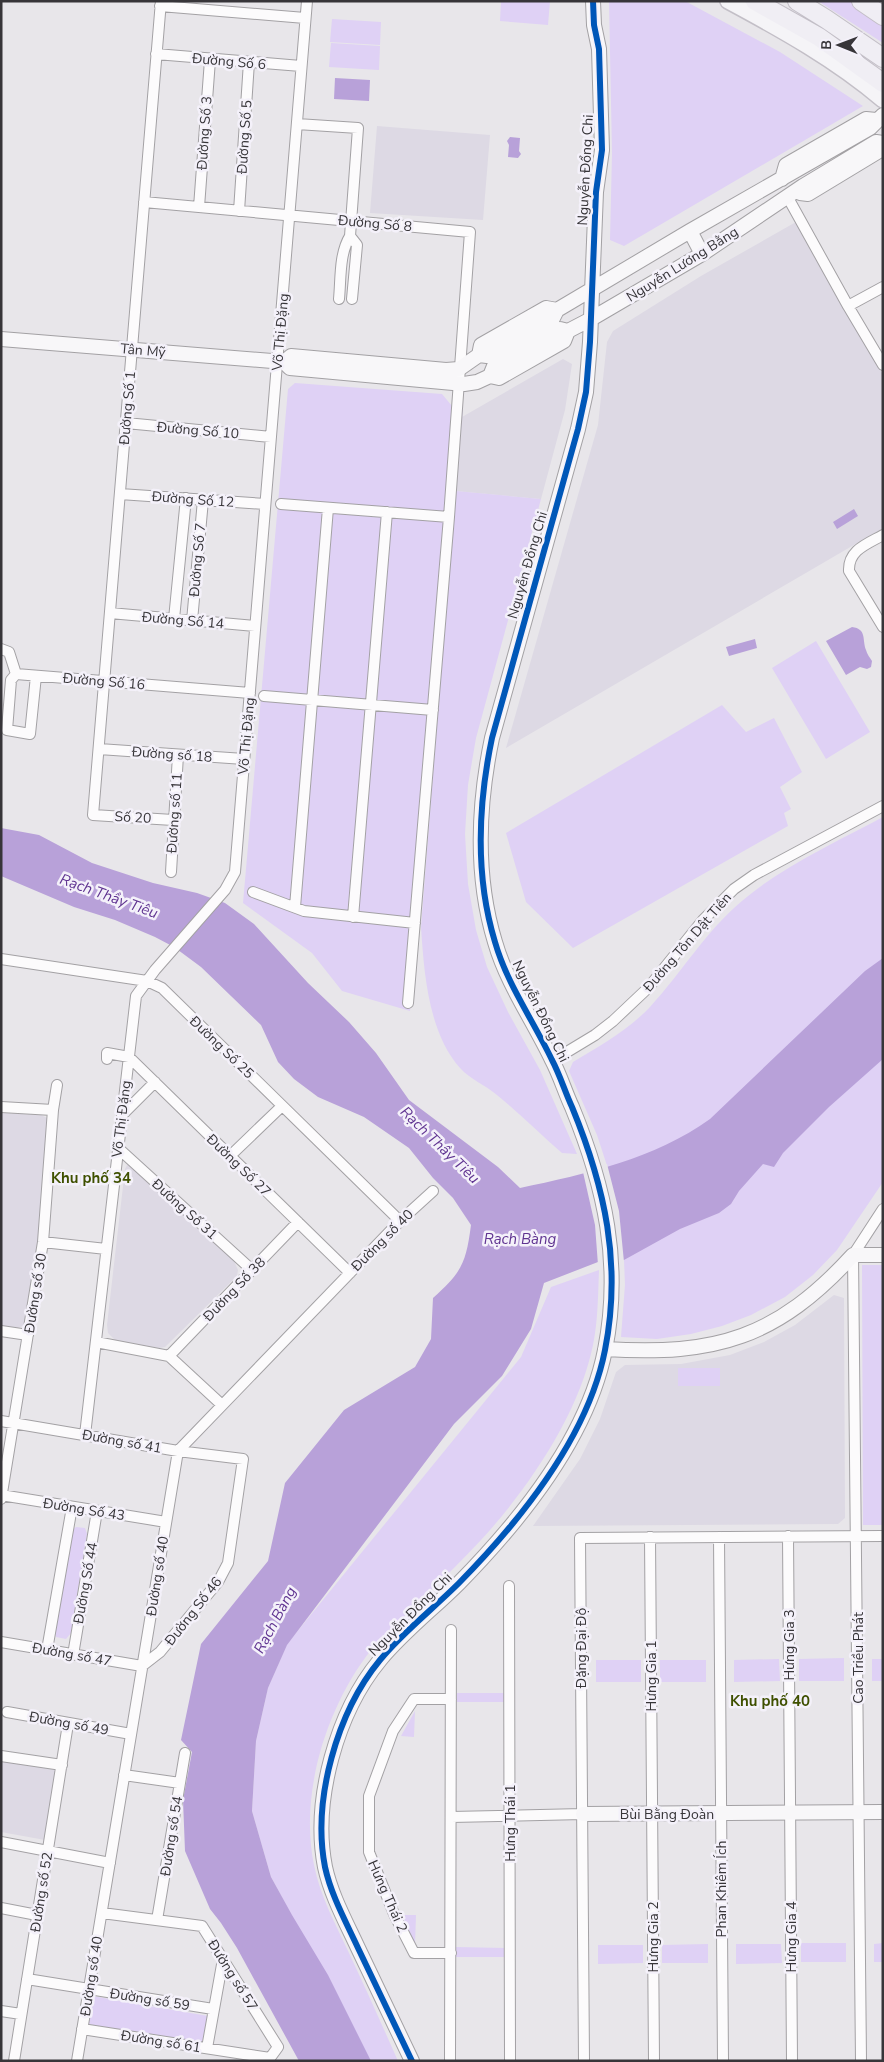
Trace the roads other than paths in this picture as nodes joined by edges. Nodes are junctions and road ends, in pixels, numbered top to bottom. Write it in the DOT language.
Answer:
graph roads {
  1 [pos="307,1"];
  2 [pos="593,1"];
  3 [pos="728,1"];
  4 [pos="755,1"];
  5 [pos="797,1"];
  6 [pos="861,1"];
  7 [pos="160,4"];
  8 [pos="883,16"];
  9 [pos="305,18"];
  10 [pos="156,54"];
  11 [pos="883,58"];
  12 [pos="210,60"];
  13 [pos="250,62"];
  14 [pos="301,66"];
  15 [pos="883,82"];
  16 [pos="883,100"];
  17 [pos="880,121"];
  18 [pos="297,124"];
  19 [pos="883,144"];
  20 [pos="765,190"];
  21 [pos="782,200"];
  22 [pos="144,202"];
  23 [pos="199,207"];
  24 [pos="239,211"];
  25 [pos="289,216"];
  26 [pos="351,222"];
  27 [pos="690,231"];
  28 [pos="350,236"];
  29 [pos="702,254"];
  30 [pos="883,287"];
  31 [pos="593,289"];
  32 [pos="352,299"];
  33 [pos="339,300"];
  34 [pos="848,306"];
  35 [pos="591,319"];
  36 [pos="1,339"];
  37 [pos="132,349"];
  38 [pos="281,361"];
  39 [pos="883,365"];
  40 [pos="459,369"];
  41 [pos="376,370"];
  42 [pos="459,384"];
  43 [pos="126,423"];
  44 [pos="271,437"];
  45 [pos="120,494"];
  46 [pos="186,498"];
  47 [pos="203,500"];
  48 [pos="266,504"];
  49 [pos="282,504"];
  50 [pos="328,508"];
  51 [pos="388,512"];
  52 [pos="449,517"];
  53 [pos="883,535"];
  54 [pos="110,613"];
  55 [pos="174,619"];
  56 [pos="192,621"];
  57 [pos="255,626"];
  58 [pos="883,627"];
  59 [pos="1,648"];
  60 [pos="16,674"];
  61 [pos="36,676"];
  62 [pos="104,681"];
  63 [pos="250,694"];
  64 [pos="264,696"];
  65 [pos="313,700"];
  66 [pos="371,705"];
  67 [pos="433,710"];
  68 [pos="99,749"];
  69 [pos="178,755"];
  70 [pos="244,759"];
  71 [pos="883,806"];
  72 [pos="93,815"];
  73 [pos="173,820"];
  74 [pos="171,872"];
  75 [pos="253,892"];
  76 [pos="295,907"];
  77 [pos="353,917"];
  78 [pos="415,923"];
  79 [pos="1,959"];
  80 [pos="146,981"];
  81 [pos="408,1003"];
  82 [pos="129,1056"];
  83 [pos="106,1059"];
  84 [pos="552,1061"];
  85 [pos="155,1082"];
  86 [pos="58,1085"];
  87 [pos="282,1106"];
  88 [pos="1,1107"];
  89 [pos="53,1110"];
  90 [pos="122,1115"];
  91 [pos="118,1148"];
  92 [pos="230,1156"];
  93 [pos="433,1191"];
  94 [pos="883,1209"];
  95 [pos="400,1221"];
  96 [pos="298,1222"];
  97 [pos="43,1242"];
  98 [pos="106,1249"];
  99 [pos="853,1255"];
  100 [pos="883,1255"];
  101 [pos="252,1270"];
  102 [pos="350,1273"];
  103 [pos="1,1331"];
  104 [pos="28,1335"];
  105 [pos="96,1342"];
  106 [pos="606,1349"];
  107 [pos="169,1356"];
  108 [pos="222,1405"];
  109 [pos="1,1421"];
  110 [pos="14,1423"];
  111 [pos="85,1435"];
  112 [pos="178,1451"];
  113 [pos="243,1459"];
  114 [pos="1,1497"];
  115 [pos="72,1507"];
  116 [pos="97,1511"];
  117 [pos="166,1522"];
  118 [pos="788,1536"];
  119 [pos="857,1536"];
  120 [pos="883,1536"];
  121 [pos="719,1537"];
  122 [pos="650,1538"];
  123 [pos="509,1586"];
  124 [pos="451,1630"];
  125 [pos="1,1642"];
  126 [pos="47,1650"];
  127 [pos="73,1655"];
  128 [pos="142,1666"];
  129 [pos="451,1699"];
  130 [pos="7,1712"];
  131 [pos="68,1724"];
  132 [pos="131,1734"];
  133 [pos="185,1752"];
  134 [pos="1,1756"];
  135 [pos="62,1765"];
  136 [pos="124,1775"];
  137 [pos="180,1783"];
  138 [pos="859,1812"];
  139 [pos="883,1812"];
  140 [pos="721,1813"];
  141 [pos="790,1813"];
  142 [pos="583,1814"];
  143 [pos="652,1814"];
  144 [pos="511,1815"];
  145 [pos="451,1817"];
  146 [pos="1,1842"];
  147 [pos="48,1851"];
  148 [pos="110,1863"];
  149 [pos="1,1908"];
  150 [pos="102,1913"];
  151 [pos="37,1915"];
  152 [pos="157,1920"];
  153 [pos="451,1953"];
  154 [pos="223,1959"];
  155 [pos="27,1979"];
  156 [pos="89,1989"];
  157 [pos="213,2009"];
  158 [pos="1,2011"];
  159 [pos="21,2014"];
  160 [pos="82,2029"];
  161 [pos="207,2048"];
  162 [pos="270,2058"];
  163 [pos="14,2061"];
  164 [pos="77,2061"];
  165 [pos="412,2061"];
  166 [pos="450,2061"];
  167 [pos="510,2061"];
  168 [pos="584,2061"];
  169 [pos="654,2061"];
  170 [pos="723,2061"];
  171 [pos="792,2061"];
  172 [pos="861,2061"];
  1 -- 9 [label="street, Võ Thị Đặng"];
  2 -- 31 [label="street, Nguyễn Đổng Chi"];
  3 -- 16 [label="main road"];
  4 -- 15 [label="highway"];
  5 -- 11 [label="highway"];
  6 -- 8 [label="highway"];
  7 -- 9 [label="street"];
  7 -- 10 [label="street, Đường Số 1"];
  9 -- 14 [label="street, Võ Thị Đặng"];
  10 -- 12 [label="street, Đường Số 6"];
  10 -- 22 [label="street, Đường Số 1"];
  12 -- 13 [label="street, Đường Số 6"];
  12 -- 23 [label="street, Đường Số 3"];
  13 -- 14 [label="street, Đường Số 6"];
  13 -- 24 [label="street, Đường Số 5"];
  14 -- 18 [label="street, Võ Thị Đặng"];
  17 -- 20 [label="street, Nguyễn Lương Bằng"];
  18 -- 25 [label="street, Võ Thị Đặng"];
  18 -- 26 [label="street"];
  19 -- 21 [label="street, Nguyễn Lương Bằng"];
  20 -- 21 [label="street"];
  20 -- 27 [label="street, Nguyễn Lương Bằng"];
  21 -- 29 [label="street, Nguyễn Lương Bằng"];
  21 -- 34 [label="street"];
  22 -- 23 [label="street, Đường Số 8"];
  22 -- 37 [label="street, Đường Số 1"];
  23 -- 24 [label="street, Đường Số 8"];
  24 -- 25 [label="street, Đường Số 8"];
  25 -- 26 [label="street, Đường Số 8"];
  25 -- 38 [label="street, Võ Thị Đặng"];
  26 -- 28 [label="street"];
  26 -- 40 [label="street, Đường Số 8"];
  27 -- 29 [label="street"];
  27 -- 31 [label="street, Nguyễn Lương Bằng"];
  28 -- 32 [label="street"];
  28 -- 33 [label="street"];
  29 -- 35 [label="street, Nguyễn Lương Bằng"];
  30 -- 34 [label="street"];
  31 -- 35 [label="street, Nguyễn Đổng Chi"];
  31 -- 40 [label="street, Nguyễn Lương Bằng"];
  34 -- 39 [label="street"];
  35 -- 42 [label="street, Nguyễn Lương Bằng"];
  35 -- 84 [label="street, Nguyễn Đổng Chi"];
  36 -- 37 [label="street, Tân Mỹ"];
  37 -- 38 [label="street, Tân Mỹ"];
  37 -- 43 [label="street, Đường Số 1"];
  38 -- 41 [label="street, Tân Mỹ"];
  38 -- 44 [label="street, Võ Thị Đặng"];
  40 -- 41 [label="street, Tân Mỹ"];
  40 -- 42 [label="street"];
  41 -- 42 [label="street, Tân Mỹ"];
  42 -- 52 [label="street"];
  43 -- 44 [label="street, Đường Số 10"];
  43 -- 45 [label="street, Đường Số 1"];
  44 -- 48 [label="street, Võ Thị Đặng"];
  45 -- 46 [label="street, Đường Số 12"];
  45 -- 54 [label="street, Đường Số 1"];
  46 -- 47 [label="street, Đường Số 12"];
  46 -- 55 [label="street, Đường Số 7"];
  47 -- 48 [label="street, Đường Số 12"];
  47 -- 56 [label="street, Đường Số 7"];
  48 -- 57 [label="street, Võ Thị Đặng"];
  49 -- 50 [label="street"];
  50 -- 51 [label="street"];
  50 -- 65 [label="street"];
  51 -- 52 [label="street"];
  51 -- 66 [label="street"];
  52 -- 67 [label="street"];
  53 -- 58 [label="street"];
  54 -- 55 [label="street, Đường Số 14"];
  54 -- 62 [label="street, Đường Số 1"];
  55 -- 56 [label="street, Đường Số 14"];
  56 -- 57 [label="street, Đường Số 14"];
  57 -- 63 [label="street, Võ Thị Đặng"];
  59 -- 60 [label="street"];
  60 -- 61 [label="street, Đường Số 16"];
  60 -- 61 [label="street"];
  61 -- 62 [label="street, Đường Số 16"];
  62 -- 63 [label="street, Đường Số 16"];
  62 -- 68 [label="street, Đường Số 1"];
  63 -- 70 [label="street, Võ Thị Đặng"];
  64 -- 65 [label="street"];
  65 -- 66 [label="street"];
  65 -- 76 [label="street"];
  66 -- 67 [label="street"];
  66 -- 77 [label="street"];
  67 -- 78 [label="street"];
  68 -- 69 [label="street, Đường số 18"];
  68 -- 72 [label="street, Đường Số 1"];
  69 -- 70 [label="street, Đường số 18"];
  69 -- 73 [label="street, Đường số 11"];
  70 -- 80 [label="street, Võ Thị Đặng"];
  71 -- 84 [label="street, Đường Tôn Dật Tiên"];
  72 -- 73 [label="street, Số 20"];
  73 -- 74 [label="street, Đường số 11"];
  75 -- 76 [label="street"];
  76 -- 77 [label="street"];
  77 -- 78 [label="street"];
  78 -- 81 [label="street"];
  79 -- 80 [label="street, Đường Số 25"];
  80 -- 82 [label="street, Võ Thị Đặng"];
  80 -- 87 [label="street, Đường Số 25"];
  82 -- 83 [label="street"];
  82 -- 85 [label="street, Đường Số 27"];
  82 -- 90 [label="street, Võ Thị Đặng"];
  84 -- 106 [label="street, Nguyễn Đổng Chi"];
  85 -- 90 [label="street"];
  85 -- 92 [label="street, Đường Số 27"];
  86 -- 89 [label="street, Đường số 30"];
  87 -- 92 [label="street"];
  87 -- 95 [label="street, Đường Số 25"];
  88 -- 89 [label="street"];
  89 -- 97 [label="street, Đường số 30"];
  90 -- 91 [label="street, Võ Thị Đặng"];
  91 -- 98 [label="street, Võ Thị Đặng"];
  91 -- 101 [label="street, Đường Số 31"];
  92 -- 96 [label="street, Đường Số 27"];
  93 -- 95 [label="street, Đường số 40"];
  94 -- 99 [label="street"];
  95 -- 102 [label="street, Đường số 40"];
  96 -- 101 [label="street, Đường Số 38"];
  96 -- 102 [label="street, Đường Số 27"];
  97 -- 98 [label="street"];
  97 -- 104 [label="street, Đường số 30"];
  98 -- 105 [label="street, Võ Thị Đặng"];
  99 -- 100 [label="street"];
  99 -- 106 [label="street"];
  99 -- 119 [label="street, Cao Triều Phát"];
  101 -- 107 [label="street, Đường Số 38"];
  102 -- 108 [label="street, Đường số 40"];
  103 -- 104 [label="street"];
  104 -- 110 [label="street, Đường số 30"];
  105 -- 107 [label="street"];
  105 -- 111 [label="street, Võ Thị Đặng"];
  106 -- 165 [label="street, Nguyễn Đổng Chi"];
  107 -- 108 [label="street"];
  108 -- 112 [label="street, Đường số 40"];
  109 -- 110 [label="street, Đường số 41"];
  110 -- 111 [label="street, Đường số 41"];
  110 -- 114 [label="street, Đường số 30"];
  111 -- 112 [label="street, Đường số 41"];
  112 -- 113 [label="street, Đường số 41"];
  112 -- 117 [label="street, Đường số 40"];
  113 -- 128 [label="street, Đường Số 46"];
  114 -- 115 [label="street, Đường Số 43"];
  115 -- 116 [label="street, Đường Số 43"];
  115 -- 126 [label="street, Đường Số 44"];
  116 -- 117 [label="street, Đường Số 43"];
  116 -- 127 [label="street, Đường Số 44"];
  117 -- 128 [label="street, Đường số 40"];
  118 -- 119 [label="street, Đặng Đại Độ"];
  118 -- 121 [label="street, Đặng Đại Độ"];
  118 -- 141 [label="street, Hưng Gia 3"];
  119 -- 120 [label="street, Đặng Đại Độ"];
  119 -- 138 [label="street, Cao Triều Phát"];
  121 -- 122 [label="street, Đặng Đại Độ"];
  121 -- 140 [label="street, Phan Khiêm Ích"];
  122 -- 142 [label="street, Đặng Đại Độ"];
  122 -- 143 [label="street, Hưng Gia 1"];
  123 -- 144 [label="street, Hưng Thái 1"];
  124 -- 129 [label="street"];
  125 -- 126 [label="street, Đường số 47"];
  126 -- 127 [label="street, Đường số 47"];
  127 -- 128 [label="street, Đường số 47"];
  128 -- 132 [label="street, Đường số 40"];
  129 -- 145 [label="street"];
  129 -- 153 [label="street, Hưng Thái 2"];
  130 -- 131 [label="street, Đường số 49"];
  131 -- 132 [label="street, Đường số 49"];
  131 -- 135 [label="street, Đường số 52"];
  132 -- 136 [label="street, Đường số 40"];
  133 -- 137 [label="street, Đường số 54"];
  134 -- 135 [label="street"];
  135 -- 147 [label="street, Đường số 52"];
  136 -- 137 [label="street"];
  136 -- 148 [label="street, Đường số 40"];
  137 -- 152 [label="street, Đường số 54"];
  138 -- 139 [label="street, Bùi Bằng Đoàn"];
  138 -- 141 [label="street, Bùi Bằng Đoàn"];
  138 -- 172 [label="street, Cao Triều Phát"];
  140 -- 141 [label="street, Bùi Bằng Đoàn"];
  140 -- 143 [label="street, Bùi Bằng Đoàn"];
  140 -- 170 [label="street, Phan Khiêm Ích"];
  141 -- 171 [label="street, Hưng Gia 4"];
  142 -- 143 [label="street, Bùi Bằng Đoàn"];
  142 -- 144 [label="street, Bùi Bằng Đoàn"];
  142 -- 168 [label="street, Đặng Đại Độ"];
  143 -- 169 [label="street, Hưng Gia 2"];
  144 -- 145 [label="street, Bùi Bằng Đoàn"];
  144 -- 167 [label="street, Hưng Thái 1"];
  145 -- 153 [label="street"];
  146 -- 147 [label="street"];
  147 -- 148 [label="street"];
  147 -- 151 [label="street, Đường số 52"];
  148 -- 150 [label="street, Đường số 40"];
  149 -- 151 [label="street"];
  150 -- 152 [label="street, Đường số 57"];
  150 -- 156 [label="street, Đường số 40"];
  151 -- 155 [label="street, Đường số 52"];
  152 -- 154 [label="street, Đường số 57"];
  153 -- 166 [label="street"];
  154 -- 157 [label="street"];
  154 -- 162 [label="street, Đường số 57"];
  155 -- 156 [label="street, Đường số 59"];
  155 -- 159 [label="street, Đường số 52"];
  156 -- 157 [label="street, Đường số 59"];
  156 -- 160 [label="street, Đường số 40"];
  157 -- 161 [label="street"];
  158 -- 159 [label="street"];
  159 -- 163 [label="street, Đường số 52"];
  160 -- 161 [label="street, Đường số 61"];
  160 -- 164 [label="street, Đường số 40"];
  161 -- 162 [label="street, Đường số 61"];
}
